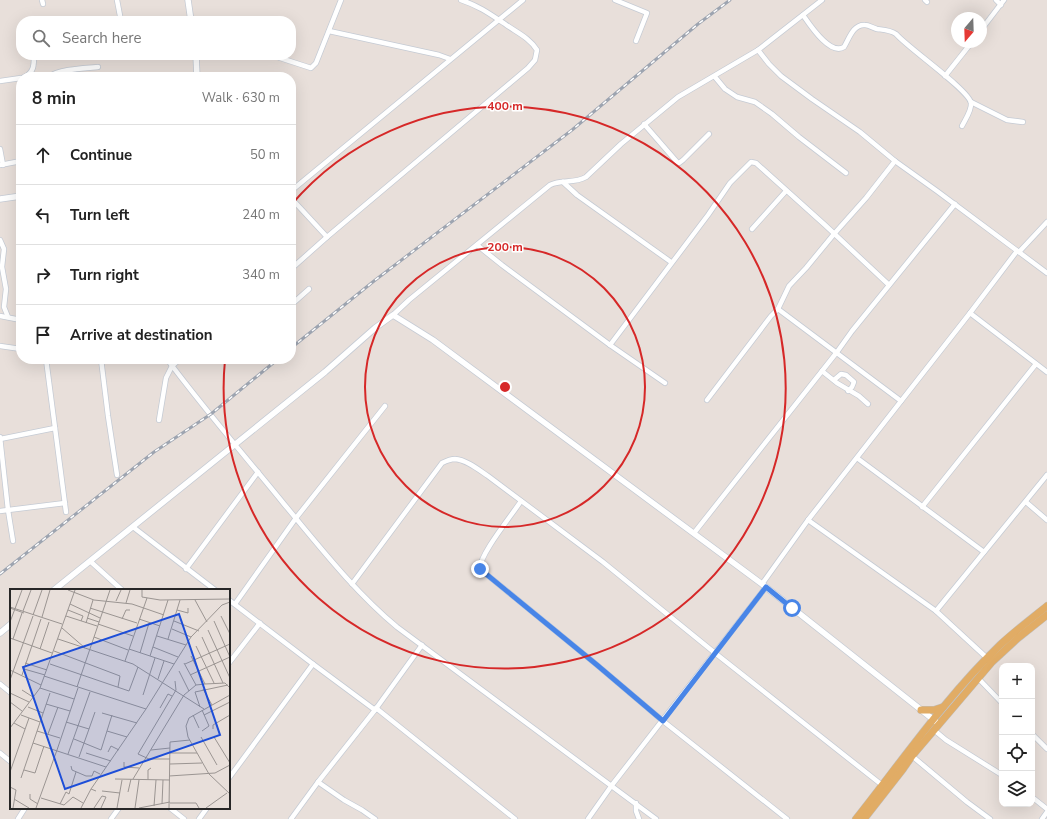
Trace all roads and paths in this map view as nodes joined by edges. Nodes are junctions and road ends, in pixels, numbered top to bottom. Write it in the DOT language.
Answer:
graph roads {
  1 [pos="117,0"];
  2 [pos="188,0"];
  3 [pos="341,0"];
  4 [pos="461,0"];
  5 [pos="524,0"];
  6 [pos="615,0"];
  7 [pos="822,0"];
  8 [pos="996,0"];
  9 [pos="1004,0"];
  10 [pos="1001,4"];
  11 [pos="803,15"];
  12 [pos="119,16"];
  13 [pos="190,16"];
  14 [pos="499,20"];
  15 [pos="987,22"];
  16 [pos="329,31"];
  17 [pos="636,40"];
  18 [pos="967,48"];
  19 [pos="758,50"];
  20 [pos="450,59"];
  21 [pos="34,60"];
  22 [pos="196,60"];
  23 [pos="286,60"];
  24 [pos="98,67"];
  25 [pos="31,72"];
  26 [pos="60,72"];
  27 [pos="197,72"];
  28 [pos="715,76"];
  29 [pos="945,76"];
  30 [pos="16,78"];
  31 [pos="0,81"];
  32 [pos="971,102"];
  33 [pos="1023,122"];
  34 [pos="644,124"];
  35 [pos="962,126"];
  36 [pos="709,134"];
  37 [pos="0,149"];
  38 [pos="895,161"];
  39 [pos="16,162"];
  40 [pos="1,165"];
  41 [pos="846,173"];
  42 [pos="563,182"];
  43 [pos="296,187"];
  44 [pos="786,191"];
  45 [pos="16,197"];
  46 [pos="0,199"];
  47 [pos="296,203"];
  48 [pos="955,204"];
  49 [pos="1047,222"];
  50 [pos="752,229"];
  51 [pos="834,234"];
  52 [pos="327,237"];
  53 [pos="0,240"];
  54 [pos="477,245"];
  55 [pos="1018,251"];
  56 [pos="671,262"];
  57 [pos="296,265"];
  58 [pos="1047,273"];
  59 [pos="889,285"];
  60 [pos="309,289"];
  61 [pos="296,301"];
  62 [pos="778,308"];
  63 [pos="970,313"];
  64 [pos="393,315"];
  65 [pos="0,316"];
  66 [pos="8,317"];
  67 [pos="16,319"];
  68 [pos="610,345"];
  69 [pos="0,346"];
  70 [pos="16,348"];
  71 [pos="837,352"];
  72 [pos="47,364"];
  73 [pos="102,364"];
  74 [pos="174,364"];
  75 [pos="1036,364"];
  76 [pos="172,366"];
  77 [pos="822,371"];
  78 [pos="1047,372"];
  79 [pos="834,380"];
  80 [pos="665,383"];
  81 [pos="848,391"];
  82 [pos="707,400"];
  83 [pos="901,401"];
  84 [pos="868,404"];
  85 [pos="384,406"];
  86 [pos="159,420"];
  87 [pos="55,428"];
  88 [pos="0,438"];
  89 [pos="235,444"];
  90 [pos="857,458"];
  91 [pos="258,472"];
  92 [pos="117,475"];
  93 [pos="1047,475"];
  94 [pos="521,501"];
  95 [pos="1026,502"];
  96 [pos="65,503"];
  97 [pos="922,507"];
  98 [pos="8,510"];
  99 [pos="0,511"];
  100 [pos="66,512"];
  101 [pos="296,518"];
  102 [pos="808,520"];
  103 [pos="1047,520"];
  104 [pos="133,527"];
  105 [pos="694,533"];
  106 [pos="13,541"];
  107 [pos="984,552"];
  108 [pos="90,561"];
  109 [pos="186,569"];
  110 [pos="352,584"];
  111 [pos="764,585"];
  112 [pos="55,589"];
  113 [pos="121,589"];
  114 [pos="214,589"];
  115 [pos="230,601"];
  116 [pos="235,604"];
  117 [pos="1047,606"];
  118 [pos="936,611"];
  119 [pos="1047,616"];
  120 [pos="260,622"];
  121 [pos="10,625"];
  122 [pos="0,633"];
  123 [pos="422,645"];
  124 [pos="715,653"];
  125 [pos="987,658"];
  126 [pos="230,662"];
  127 [pos="313,664"];
  128 [pos="978,678"];
  129 [pos="0,684"];
  130 [pos="10,692"];
  131 [pos="999,699"];
  132 [pos="946,706"];
  133 [pos="376,709"];
  134 [pos="921,710"];
  135 [pos="663,721"];
  136 [pos="935,725"];
  137 [pos="1033,735"];
  138 [pos="1047,749"];
  139 [pos="0,753"];
  140 [pos="912,756"];
  141 [pos="10,761"];
  142 [pos="999,773"];
  143 [pos="323,776"];
  144 [pos="230,777"];
  145 [pos="318,782"];
  146 [pos="612,785"];
  147 [pos="882,785"];
  148 [pos="329,789"];
  149 [pos="1035,801"];
  150 [pos="636,803"];
  151 [pos="24,809"];
  152 [pos="118,809"];
  153 [pos="171,809"];
  154 [pos="206,809"];
  155 [pos="1047,811"];
  156 [pos="18,819"];
  157 [pos="111,819"];
  158 [pos="184,819"];
  159 [pos="199,819"];
  160 [pos="291,819"];
  161 [pos="375,819"];
  162 [pos="515,819"];
  163 [pos="588,819"];
  164 [pos="639,819"];
  165 [pos="656,819"];
  166 [pos="787,819"];
  167 [pos="856,819"];
  168 [pos="864,819"];
  169 [pos="990,819"];
  170 [pos="1042,819"];
  1 -- 12 [label="street"];
  2 -- 13 [label="street"];
  3 -- 16 [label="street"];
  4 -- 14 [label="street"];
  5 -- 14 [label="street"];
  6 -- 17 [label="street"];
  7 -- 11 [label="street"];
  8 -- 10 [label="street"];
  9 -- 10 [label="street"];
  10 -- 15 [label="street"];
  11 -- 19 [label="street"];
  11 -- 29 [label="street"];
  14 -- 20 [label="street"];
  14 -- 52 [label="street"];
  16 -- 20 [label="street"];
  16 -- 23 [label="street"];
  18 -- 29 [label="street"];
  19 -- 28 [label="street"];
  19 -- 38 [label="street"];
  20 -- 43 [label="street"];
  21 -- 25 [label="street"];
  22 -- 27 [label="street"];
  24 -- 26 [label="street"];
  28 -- 34 [label="street"];
  28 -- 41 [label="street"];
  29 -- 32 [label="street"];
  30 -- 31 [label="street"];
  32 -- 33 [label="street"];
  32 -- 35 [label="street"];
  34 -- 36 [label="street"];
  34 -- 42 [label="street"];
  37 -- 40 [label="street"];
  38 -- 48 [label="street"];
  38 -- 51 [label="street"];
  39 -- 40 [label="street"];
  42 -- 54 [label="street"];
  42 -- 56 [label="street"];
  44 -- 50 [label="street"];
  44 -- 51 [label="street"];
  44 -- 56 [label="street"];
  45 -- 46 [label="street"];
  47 -- 52 [label="street"];
  48 -- 55 [label="street"];
  48 -- 59 [label="street"];
  49 -- 55 [label="street"];
  51 -- 59 [label="street"];
  51 -- 62 [label="street"];
  52 -- 57 [label="street"];
  53 -- 66 [label="street"];
  54 -- 64 [label="street"];
  54 -- 68 [label="street"];
  55 -- 58 [label="street"];
  55 -- 63 [label="street"];
  56 -- 68 [label="street"];
  59 -- 71 [label="street"];
  60 -- 61 [label="street"];
  62 -- 71 [label="street"];
  62 -- 82 [label="street"];
  63 -- 75 [label="street"];
  63 -- 83 [label="street"];
  64 -- 89 [label="street"];
  64 -- 105 [label="street"];
  65 -- 66 [label="street"];
  66 -- 67 [label="street"];
  68 -- 80 [label="street"];
  69 -- 70 [label="street"];
  71 -- 77 [label="street"];
  71 -- 83 [label="street"];
  72 -- 87 [label="street"];
  73 -- 92 [label="street"];
  74 -- 76 [label="street"];
  75 -- 78 [label="street"];
  75 -- 97 [label="street"];
  76 -- 86 [label="street"];
  76 -- 89 [label="street"];
  77 -- 79 [label="street"];
  77 -- 105 [label="street"];
  79 -- 81 [label="street"];
  79 -- 81 [label="street"];
  81 -- 84 [label="street"];
  83 -- 90 [label="street"];
  85 -- 101 [label="street"];
  87 -- 88 [label="street"];
  87 -- 96 [label="street"];
  88 -- 98 [label="street"];
  89 -- 91 [label="street"];
  89 -- 104 [label="street"];
  90 -- 97 [label="street"];
  90 -- 102 [label="street"];
  91 -- 101 [label="street"];
  91 -- 109 [label="street"];
  93 -- 95 [label="street"];
  94 -- 110 [label="street"];
  94 -- 124 [label="street"];
  94 -- 135 [label="street"];
  95 -- 103 [label="street"];
  95 -- 107 [label="street"];
  96 -- 98 [label="street"];
  96 -- 100 [label="street"];
  97 -- 107 [label="street"];
  98 -- 99 [label="street"];
  98 -- 106 [label="street"];
  101 -- 110 [label="street"];
  101 -- 116 [label="street"];
  102 -- 111 [label="street"];
  102 -- 118 [label="street"];
  104 -- 108 [label="street"];
  104 -- 109 [label="street"];
  105 -- 111 [label="street"];
  107 -- 118 [label="street"];
  108 -- 112 [label="street"];
  108 -- 113 [label="street"];
  109 -- 114 [label="street"];
  110 -- 123 [label="street"];
  111 -- 124 [label="street"];
  111 -- 134 [label="street"];
  115 -- 116 [label="street"];
  116 -- 120 [label="street"];
  117 -- 125 [label="main road"];
  118 -- 125 [label="street"];
  119 -- 128 [label="main road"];
  120 -- 126 [label="street"];
  120 -- 127 [label="street"];
  121 -- 122 [label="street"];
  123 -- 133 [label="street"];
  123 -- 146 [label="street"];
  124 -- 135 [label="street"];
  124 -- 147 [label="street"];
  125 -- 132 [label="main road"];
  127 -- 133 [label="street"];
  127 -- 144 [label="street"];
  128 -- 131 [label="street"];
  128 -- 136 [label="main road"];
  129 -- 130 [label="street"];
  132 -- 134 [label="main road"];
  132 -- 136 [label="main road"];
  133 -- 143 [label="street"];
  133 -- 162 [label="street"];
  134 -- 136 [label="street"];
  135 -- 146 [label="street"];
  135 -- 166 [label="street"];
  136 -- 140 [label="main road"];
  136 -- 142 [label="street"];
  136 -- 147 [label="main road"];
  137 -- 138 [label="street"];
  139 -- 141 [label="street"];
  140 -- 168 [label="main road"];
  140 -- 169 [label="street"];
  143 -- 145 [label="street"];
  143 -- 148 [label="street"];
  145 -- 148 [label="street"];
  145 -- 160 [label="street"];
  146 -- 150 [label="street"];
  146 -- 163 [label="street"];
  147 -- 167 [label="main road"];
  148 -- 161 [label="street"];
  149 -- 155 [label="street"];
  150 -- 164 [label="street"];
  150 -- 165 [label="street"];
  151 -- 156 [label="street"];
  152 -- 157 [label="street"];
  153 -- 158 [label="street"];
  154 -- 159 [label="street"];
  155 -- 170 [label="street"];
}
